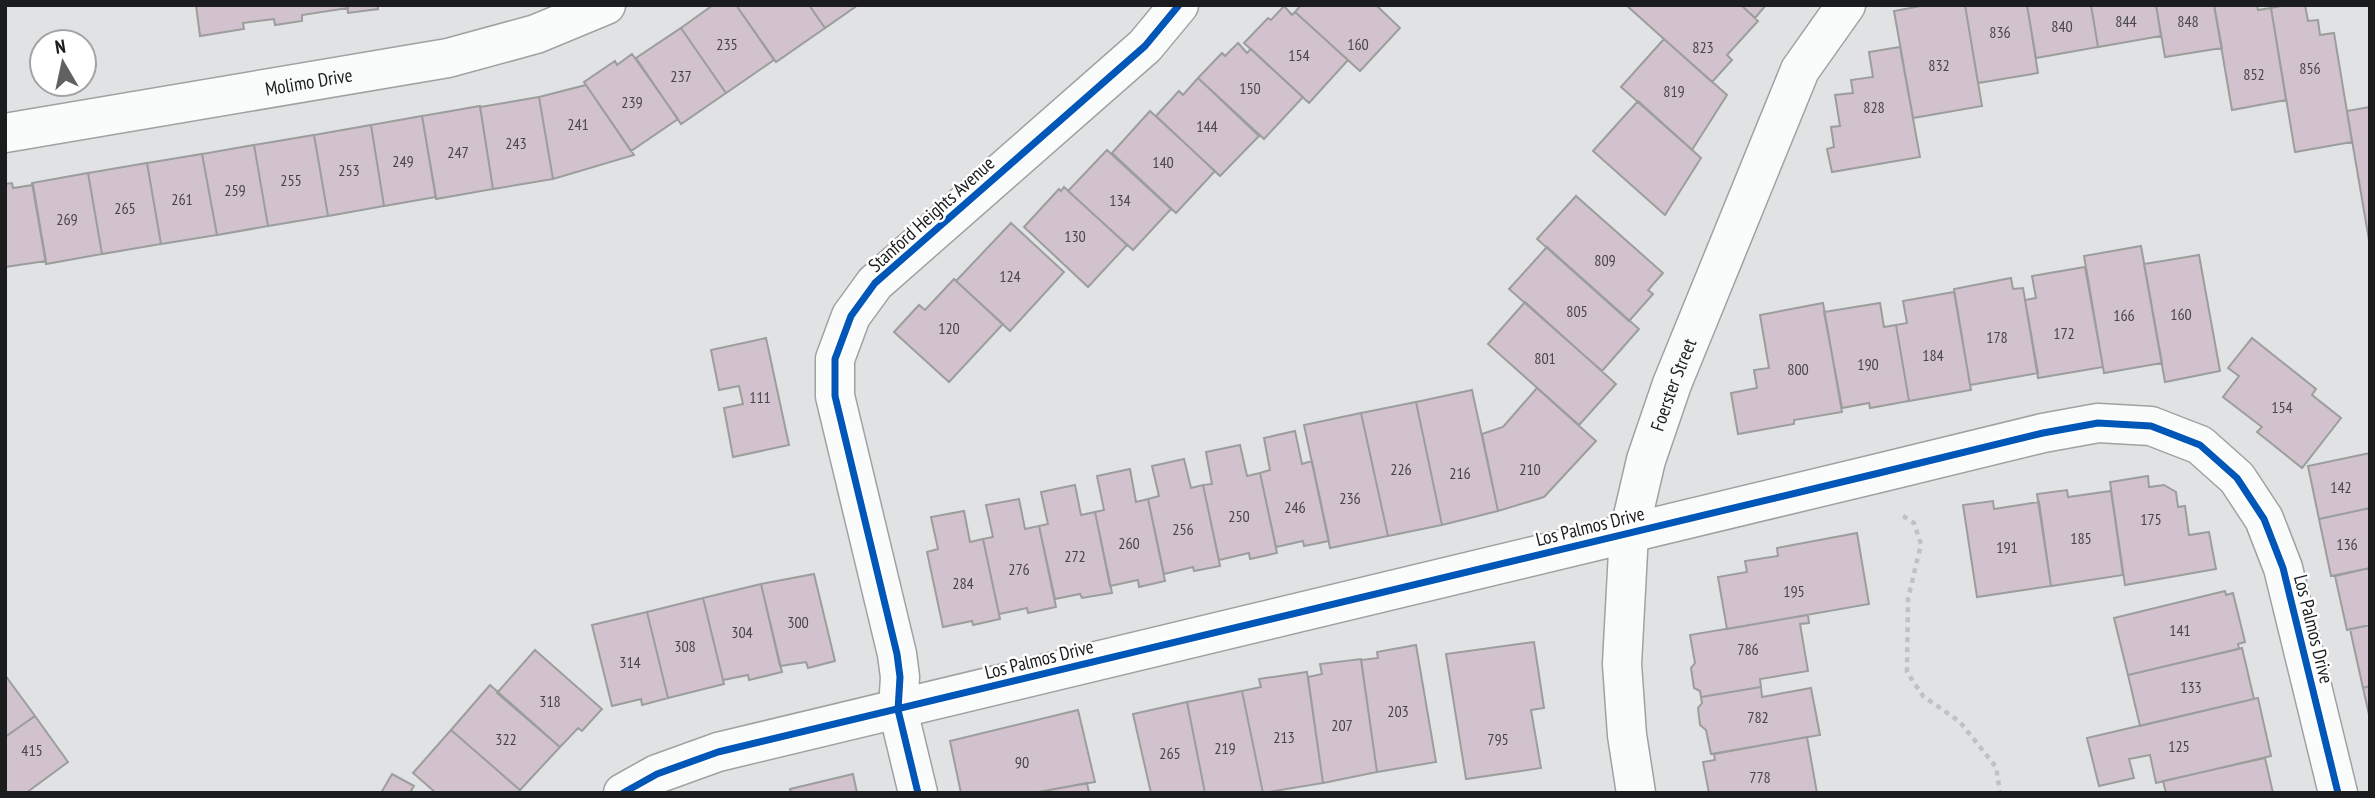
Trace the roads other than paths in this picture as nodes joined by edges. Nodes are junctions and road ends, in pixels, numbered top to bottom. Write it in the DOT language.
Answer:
graph roads {
  1 [pos="606,5"];
  2 [pos="1179,5"];
  3 [pos="1846,5"];
  4 [pos="5,133"];
  5 [pos="1629,533"];
  6 [pos="898,710"];
  7 [pos="622,793"];
  8 [pos="918,793"];
  9 [pos="1636,793"];
  10 [pos="2338,793"];
  1 -- 4 [label="street, Molimo Drive"];
  2 -- 6 [label="street, Stanford Heights Avenue"];
  3 -- 5 [label="street, Foerster Street"];
  5 -- 6 [label="street, Los Palmos Drive"];
  5 -- 9 [label="street, Foerster Street"];
  5 -- 10 [label="street, Los Palmos Drive"];
  6 -- 7 [label="street, Los Palmos Drive"];
  6 -- 8 [label="street, Stanford Heights Avenue"];
}
